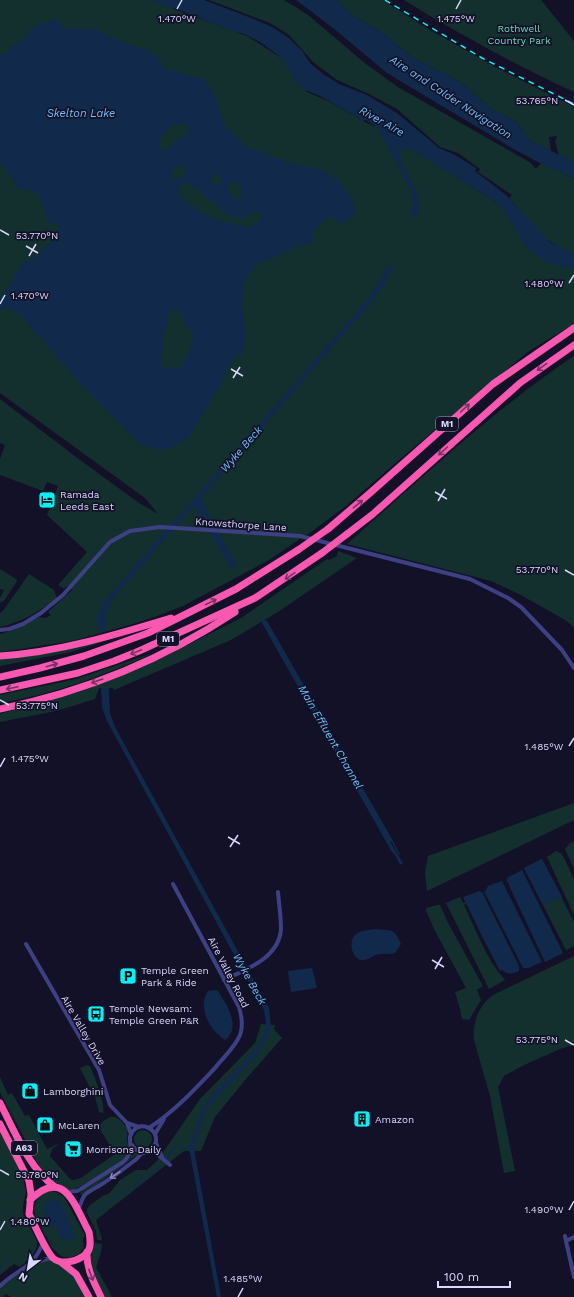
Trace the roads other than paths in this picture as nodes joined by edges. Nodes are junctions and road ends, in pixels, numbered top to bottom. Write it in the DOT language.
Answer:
graph roads {
  1 [pos="574,328"];
  2 [pos="574,345"];
  3 [pos="255,598"];
  4 [pos="194,611"];
  5 [pos="0,630"];
  6 [pos="0,656"];
  7 [pos="574,668"];
  8 [pos="0,677"];
  9 [pos="0,690"];
  10 [pos="0,709"];
  11 [pos="173,884"];
  12 [pos="278,892"];
  13 [pos="26,944"];
  14 [pos="224,980"];
  15 [pos="0,1103"];
  16 [pos="166,1117"];
  17 [pos="127,1123"];
  18 [pos="0,1124"];
  19 [pos="139,1127"];
  20 [pos="149,1128"];
  21 [pos="155,1134"];
  22 [pos="131,1135"];
  23 [pos="156,1142"];
  24 [pos="132,1146"];
  25 [pos="148,1151"];
  26 [pos="162,1158"];
  27 [pos="170,1165"];
  28 [pos="55,1187"];
  29 [pos="66,1192"];
  30 [pos="30,1200"];
  31 [pos="78,1212"];
  32 [pos="565,1236"];
  33 [pos="574,1237"];
  34 [pos="566,1241"];
  35 [pos="44,1242"];
  36 [pos="87,1252"];
  37 [pos="53,1258"];
  38 [pos="62,1263"];
  39 [pos="30,1264"];
  40 [pos="574,1277"];
  41 [pos="0,1286"];
  42 [pos="89,1297"];
  43 [pos="101,1297"];
  4 -- 1 [label="highway, M1, one-way, bridge"];
  2 -- 3 [label="highway, M1, one-way, bridge"];
  3 -- 9 [label="highway, M1, one-way"];
  3 -- 10 [label="highway, one-way"];
  4 -- 6 [label="highway, M1"];
  8 -- 4 [label="highway, M1, one-way"];
  5 -- 7 [label="street, Knowsthorpe Lane"];
  11 -- 14 [label="street, Aire Valley Road"];
  12 -- 14 [label="street"];
  13 -- 17 [label="street, Aire Valley Drive"];
  14 -- 16 [label="street, Aire Valley Road"];
  15 -- 28 [label="highway, A63"];
  16 -- 20 [label="street, Aire Valley Road"];
  16 -- 21 [label="street, Aire Valley Road"];
  17 -- 19 [label="street, Aire Valley Drive"];
  17 -- 22 [label="street, Aire Valley Drive"];
  18 -- 30 [label="highway, A63"];
  19 -- 20 [label="street"];
  19 -- 22 [label="street"];
  20 -- 21 [label="street"];
  21 -- 23 [label="street"];
  22 -- 24 [label="street"];
  23 -- 25 [label="street"];
  23 -- 26 [label="street"];
  24 -- 25 [label="street"];
  24 -- 29 [label="street"];
  25 -- 26 [label="street"];
  25 -- 31 [label="street, one-way"];
  26 -- 27 [label="street"];
  28 -- 29 [label="highway, A63"];
  28 -- 30 [label="highway"];
  29 -- 31 [label="highway"];
  30 -- 35 [label="highway, A63"];
  31 -- 36 [label="highway"];
  32 -- 34 [label="street"];
  33 -- 34 [label="street"];
  34 -- 40 [label="street"];
  35 -- 37 [label="highway, A63"];
  35 -- 39 [label="street"];
  36 -- 38 [label="highway"];
  36 -- 43 [label="highway, one-way"];
  37 -- 38 [label="highway"];
  37 -- 39 [label="street"];
  38 -- 42 [label="highway"];
  39 -- 41 [label="street"];
}
